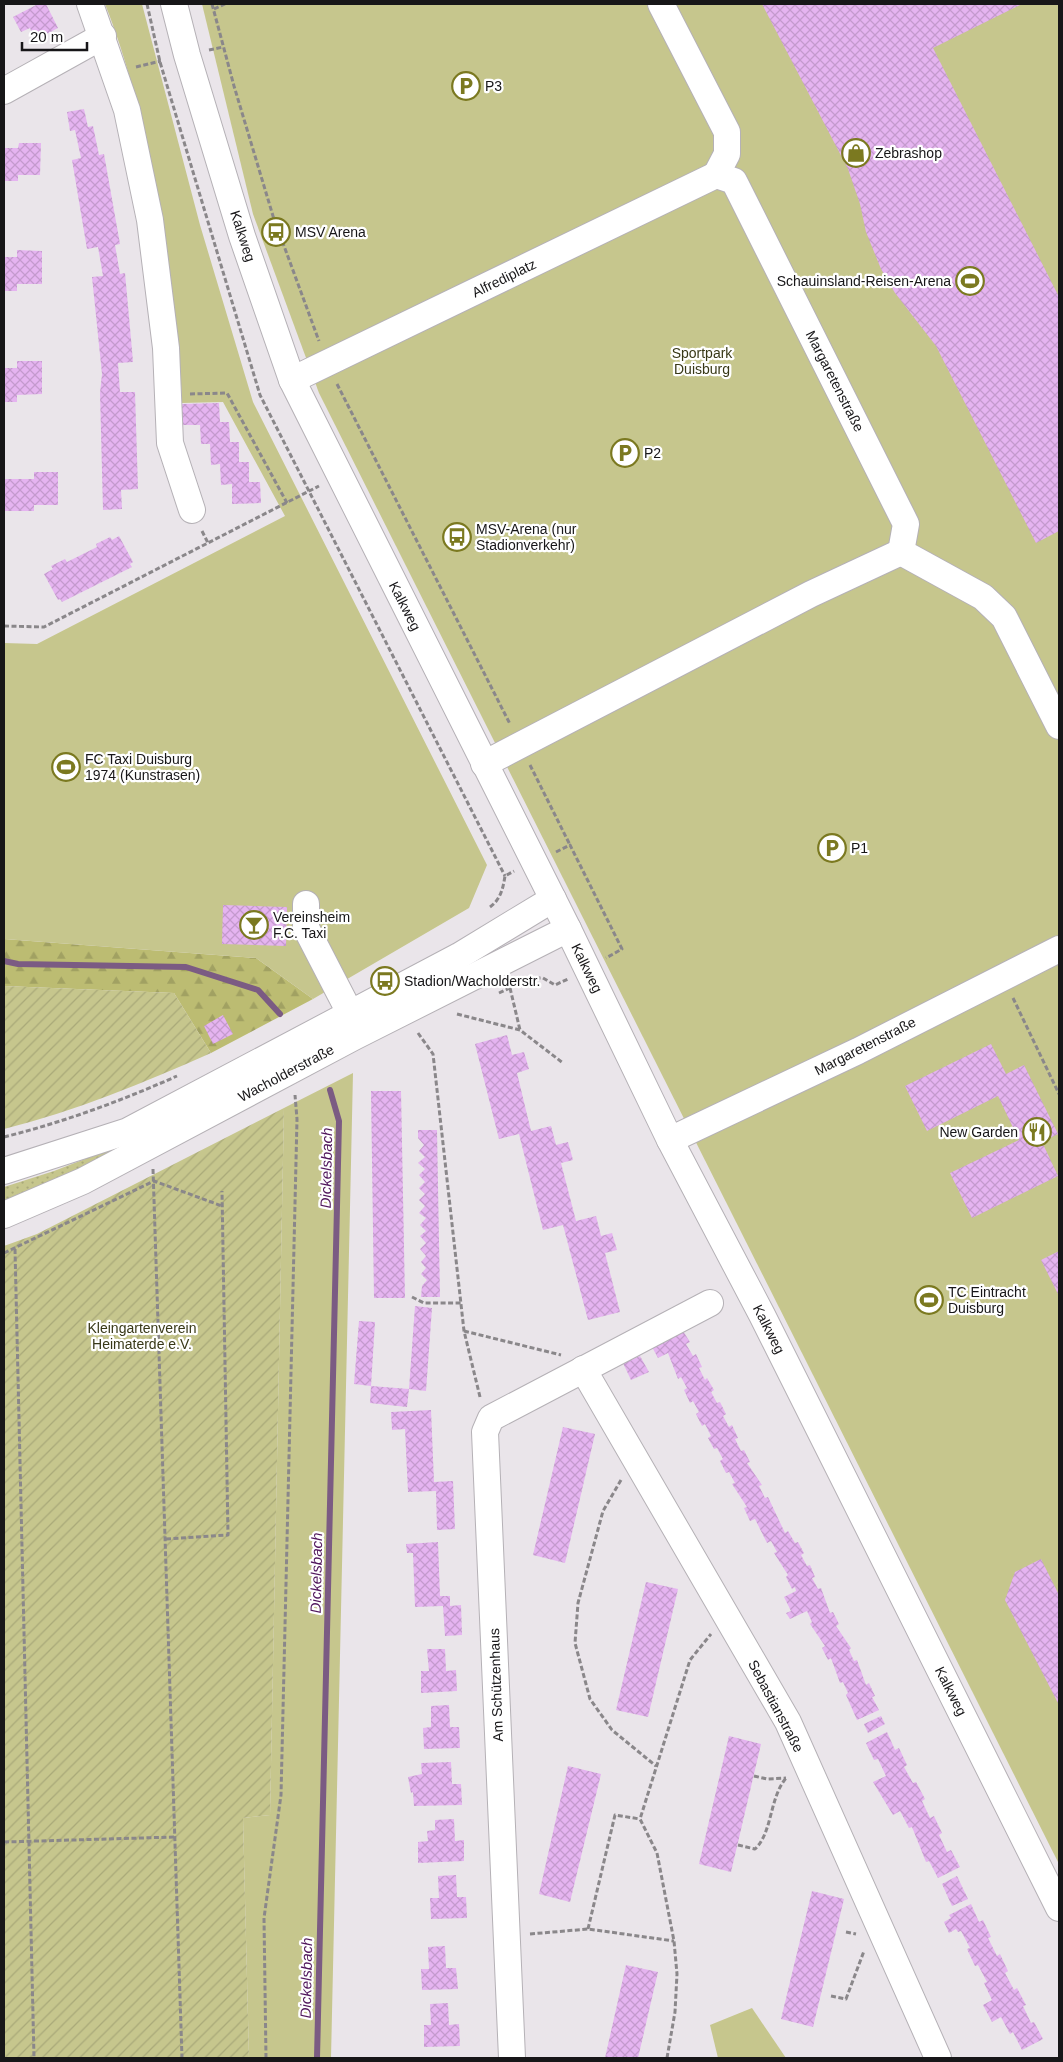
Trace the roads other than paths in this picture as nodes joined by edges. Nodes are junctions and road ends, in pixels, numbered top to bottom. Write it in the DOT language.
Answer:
graph roads {
  1 [pos="90,4"];
  2 [pos="174,4"];
  3 [pos="662,4"];
  4 [pos="103,36"];
  5 [pos="4,91"];
  6 [pos="716,176"];
  7 [pos="292,380"];
  8 [pos="192,510"];
  9 [pos="901,552"];
  10 [pos="1059,726"];
  11 [pos="484,764"];
  12 [pos="553,900"];
  13 [pos="306,904"];
  14 [pos="568,929"];
  15 [pos="1059,948"];
  16 [pos="351,1015"];
  17 [pos="670,1140"];
  18 [pos="4,1171"];
  19 [pos="4,1215"];
  20 [pos="710,1303"];
  21 [pos="584,1370"];
  22 [pos="1059,1908"];
  23 [pos="512,2058"];
  24 [pos="938,2058"];
  1 -- 4 [label="street"];
  2 -- 7 [label="street, Kalkweg"];
  3 -- 6 [label="street"];
  4 -- 5 [label="street"];
  4 -- 8 [label="street"];
  6 -- 7 [label="street, Alfrediplatz"];
  6 -- 9 [label="street, Margaretenstraße"];
  7 -- 11 [label="street, Kalkweg"];
  9 -- 10 [label="street"];
  9 -- 11 [label="street"];
  11 -- 12 [label="street, Kalkweg"];
  12 -- 14 [label="street, Kalkweg"];
  12 -- 16 [label="street, Wacholderstraße"];
  13 -- 16 [label="street"];
  14 -- 17 [label="street, Kalkweg"];
  14 -- 19 [label="street, Wacholderstraße"];
  15 -- 17 [label="street, Margaretenstraße"];
  16 -- 18 [label="street, Wacholderstraße"];
  17 -- 22 [label="street, Kalkweg"];
  20 -- 21 [label="street"];
  21 -- 23 [label="street, Am Schützenhaus"];
  21 -- 24 [label="street, Sebastianstraße"];
}
